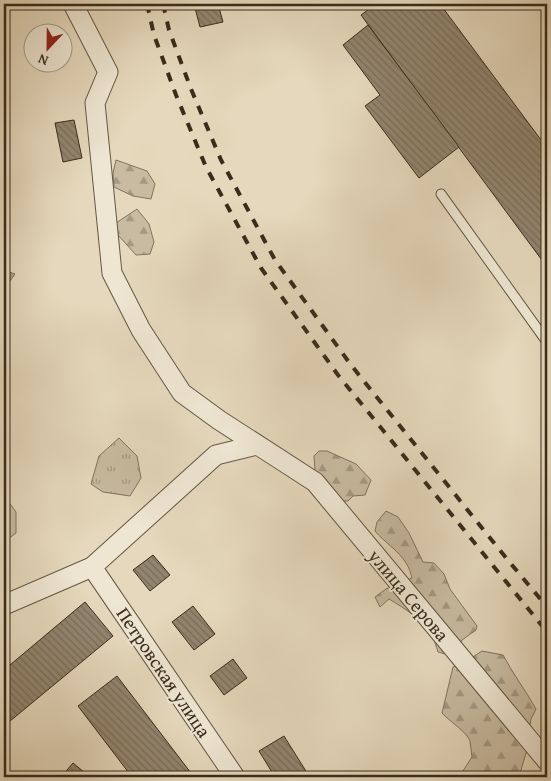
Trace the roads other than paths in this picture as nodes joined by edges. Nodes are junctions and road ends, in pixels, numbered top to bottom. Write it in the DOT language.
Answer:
graph roads {
  1 [pos="72,4"];
  2 [pos="441,194"];
  3 [pos="547,342"];
  4 [pos="257,445"];
  5 [pos="92,567"];
  6 [pos="4,605"];
  7 [pos="547,761"];
  8 [pos="235,777"];
  1 -- 4 [label="street, улица Серова"];
  2 -- 3 [label="lane"];
  4 -- 5 [label="street"];
  4 -- 7 [label="street, улица Серова"];
  5 -- 6 [label="street"];
  5 -- 8 [label="street, Петровская улица"];
}
